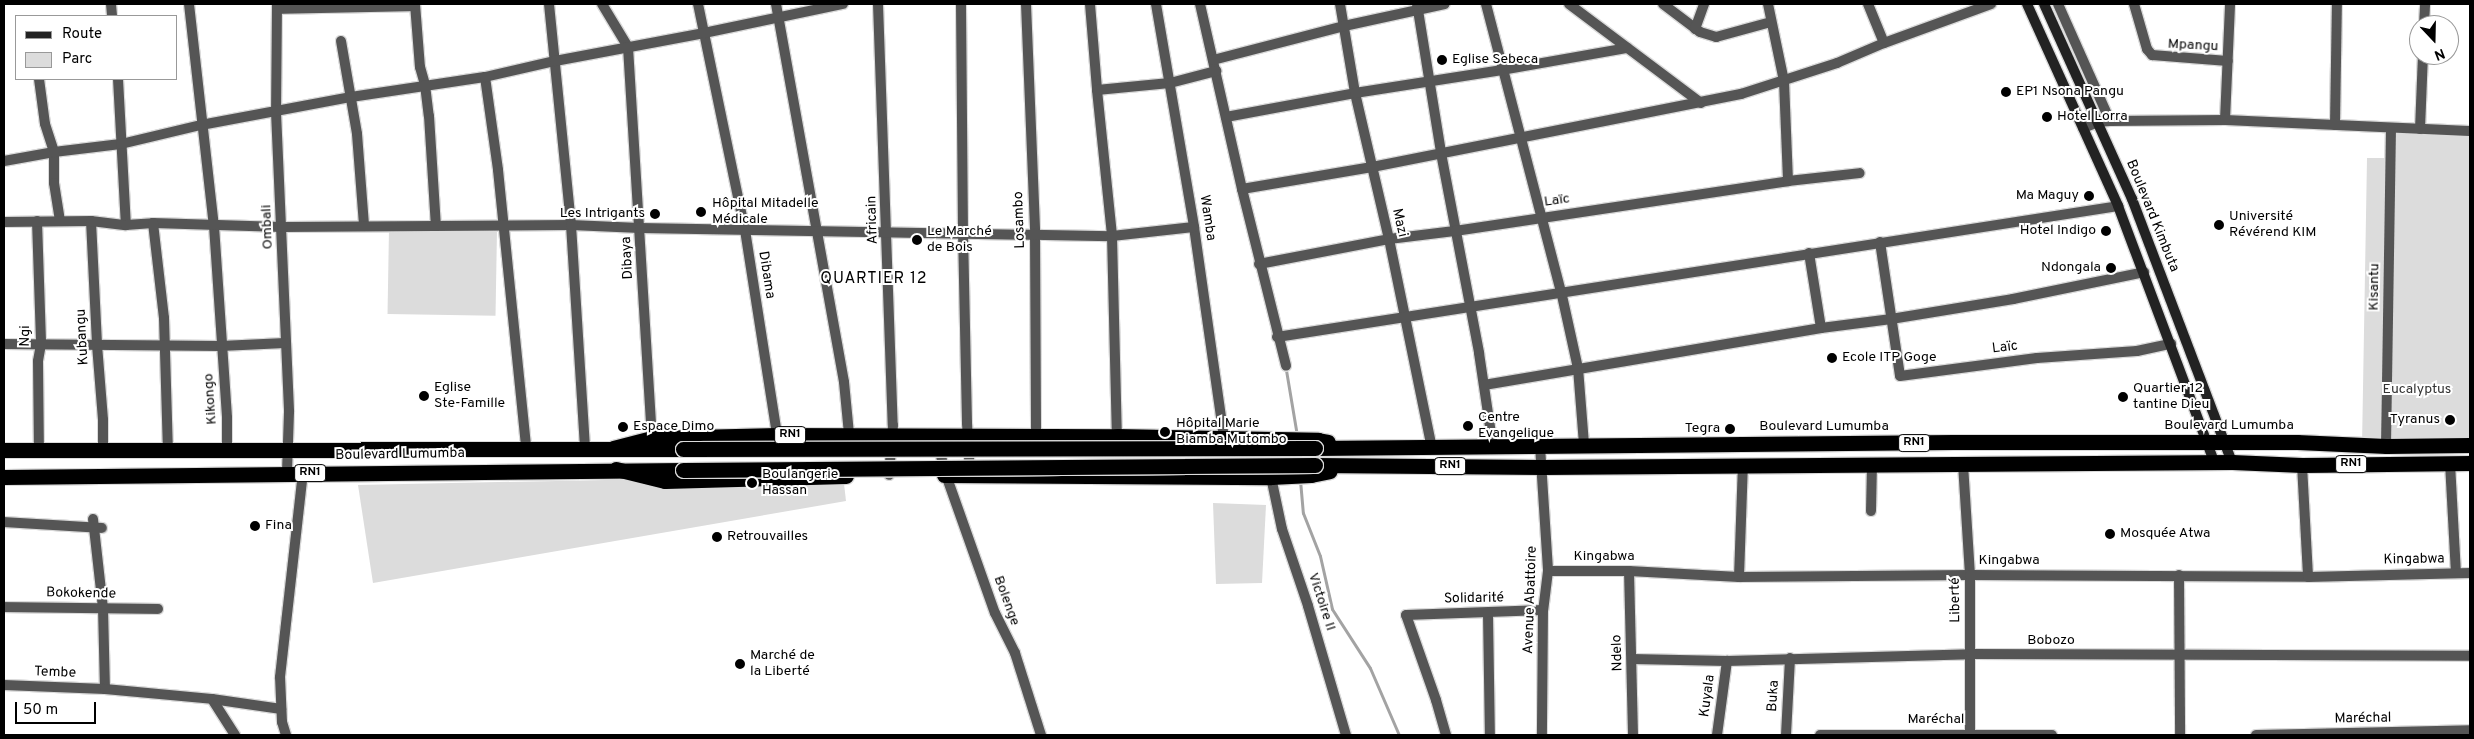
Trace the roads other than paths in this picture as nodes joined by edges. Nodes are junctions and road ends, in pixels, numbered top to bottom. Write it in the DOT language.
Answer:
graph roads {
  1 [pos="189,4"];
  2 [pos="549,4"];
  3 [pos="602,4"];
  4 [pos="698,4"];
  5 [pos="776,4"];
  6 [pos="843,4"];
  7 [pos="878,4"];
  8 [pos="962,4"];
  9 [pos="1026,4"];
  10 [pos="1090,4"];
  11 [pos="1156,4"];
  12 [pos="1200,4"];
  13 [pos="1340,4"];
  14 [pos="1446,4"];
  15 [pos="1486,4"];
  16 [pos="1569,4"];
  17 [pos="1663,4"];
  18 [pos="1704,4"];
  19 [pos="1768,4"];
  20 [pos="1868,4"];
  21 [pos="1991,4"];
  22 [pos="2027,4"];
  23 [pos="2044,4"];
  24 [pos="2058,4"];
  25 [pos="2134,4"];
  26 [pos="2230,4"];
  27 [pos="2337,4"];
  28 [pos="415,5"];
  29 [pos="277,6"];
  30 [pos="1418,7"];
  31 [pos="778,16"];
  32 [pos="1771,22"];
  33 [pos="1344,26"];
  34 [pos="1695,29"];
  35 [pos="704,33"];
  36 [pos="341,41"];
  37 [pos="1884,43"];
  38 [pos="628,47"];
  39 [pos="1627,48"];
  40 [pos="1213,60"];
  41 [pos="554,61"];
  42 [pos="2228,61"];
  43 [pos="2423,65"];
  44 [pos="1502,70"];
  45 [pos="1216,72"];
  46 [pos="485,77"];
  47 [pos="39,80"];
  48 [pos="118,80"];
  49 [pos="1430,81"];
  50 [pos="1784,81"];
  51 [pos="1170,83"];
  52 [pos="425,85"];
  53 [pos="1096,90"];
  54 [pos="1355,93"];
  55 [pos="351,97"];
  56 [pos="1701,103"];
  57 [pos="276,112"];
  58 [pos="1226,117"];
  59 [pos="2110,120"];
  60 [pos="2225,120"];
  61 [pos="2098,122"];
  62 [pos="201,125"];
  63 [pos="2335,125"];
  64 [pos="2083,128"];
  65 [pos="2391,128"];
  66 [pos="2420,129"];
  67 [pos="2470,131"];
  68 [pos="1520,137"];
  69 [pos="121,144"];
  70 [pos="54,152"];
  71 [pos="1441,153"];
  72 [pos="4,161"];
  73 [pos="1372,167"];
  74 [pos="1860,173"];
  75 [pos="1788,181"];
  76 [pos="1242,189"];
  77 [pos="2118,206"];
  78 [pos="1541,217"];
  79 [pos="60,221"];
  80 [pos="91,221"];
  81 [pos="4,222"];
  82 [pos="37,222"];
  83 [pos="153,223"];
  84 [pos="126,225"];
  85 [pos="364,225"];
  86 [pos="571,225"];
  87 [pos="214,226"];
  88 [pos="436,226"];
  89 [pos="503,226"];
  90 [pos="282,227"];
  91 [pos="1194,227"];
  92 [pos="640,228"];
  93 [pos="745,230"];
  94 [pos="887,230"];
  95 [pos="818,231"];
  96 [pos="1455,231"];
  97 [pos="963,232"];
  98 [pos="1035,234"];
  99 [pos="1112,236"];
  100 [pos="1389,239"];
  101 [pos="1880,242"];
  102 [pos="1809,253"];
  103 [pos="1259,264"];
  104 [pos="2144,272"];
  105 [pos="1561,291"];
  106 [pos="1470,306"];
  107 [pos="1404,316"];
  108 [pos="1891,319"];
  109 [pos="1821,328"];
  110 [pos="1277,337"];
  111 [pos="285,343"];
  112 [pos="4,344"];
  113 [pos="41,344"];
  114 [pos="165,344"];
  115 [pos="2171,344"];
  116 [pos="97,345"];
  117 [pos="221,346"];
  118 [pos="1286,366"];
  119 [pos="1578,368"];
  120 [pos="1484,384"];
  121 [pos="778,434"];
  122 [pos="849,434"];
  123 [pos="892,435"];
  124 [pos="936,436"];
  125 [pos="968,436"];
  126 [pos="1036,436"];
  127 [pos="1117,436"];
  128 [pos="652,438"];
  129 [pos="1224,438"];
  130 [pos="2208,442"];
  131 [pos="2226,443"];
  132 [pos="1311,444"];
  133 [pos="1584,445"];
  134 [pos="2470,445"];
  135 [pos="1540,446"];
  136 [pos="2386,446"];
  137 [pos="1493,447"];
  138 [pos="526,448"];
  139 [pos="585,448"];
  140 [pos="614,448"];
  141 [pos="1432,448"];
  142 [pos="4,450"];
  143 [pos="38,450"];
  144 [pos="103,450"];
  145 [pos="227,450"];
  146 [pos="288,450"];
  147 [pos="168,452"];
  148 [pos="2214,462"];
  149 [pos="2232,462"];
  150 [pos="2450,463"];
  151 [pos="2470,463"];
  152 [pos="1743,464"];
  153 [pos="1872,464"];
  154 [pos="1963,464"];
  155 [pos="2302,465"];
  156 [pos="1542,467"];
  157 [pos="616,469"];
  158 [pos="1313,470"];
  159 [pos="287,472"];
  160 [pos="303,473"];
  161 [pos="889,475"];
  162 [pos="946,475"];
  163 [pos="970,476"];
  164 [pos="4,477"];
  165 [pos="1271,477"];
  166 [pos="1871,511"];
  167 [pos="4,522"];
  168 [pos="1548,571"];
  169 [pos="1629,571"];
  170 [pos="2456,573"];
  171 [pos="2470,573"];
  172 [pos="1970,575"];
  173 [pos="2179,575"];
  174 [pos="2308,576"];
  175 [pos="1739,577"];
  176 [pos="4,607"];
  177 [pos="103,608"];
  178 [pos="158,609"];
  179 [pos="1542,610"];
  180 [pos="1488,614"];
  181 [pos="1971,654"];
  182 [pos="2180,655"];
  183 [pos="2470,656"];
  184 [pos="1790,658"];
  185 [pos="1632,659"];
  186 [pos="1727,661"];
  187 [pos="4,685"];
  188 [pos="105,689"];
  189 [pos="212,699"];
  190 [pos="281,709"];
  191 [pos="2470,730"];
  192 [pos="235,735"];
  193 [pos="286,735"];
  194 [pos="1041,735"];
  195 [pos="1346,735"];
  196 [pos="1446,735"];
  197 [pos="1490,735"];
  198 [pos="1542,735"];
  199 [pos="1633,735"];
  200 [pos="1717,735"];
  201 [pos="1786,735"];
  202 [pos="1820,735"];
  203 [pos="1970,735"];
  204 [pos="2052,735"];
  205 [pos="2180,735"];
  206 [pos="2256,735"];
  207 [pos="2286,735"];
  1 -- 62 [label="street, Kikongo"];
  2 -- 41 [label="street"];
  3 -- 38 [label="street"];
  4 -- 35 [label="street, Dibama"];
  5 -- 31 [label="street"];
  6 -- 31 [label="street"];
  7 -- 94 [label="street, Africain"];
  8 -- 97 [label="street"];
  9 -- 98 [label="street, Losambo"];
  10 -- 53 [label="street"];
  11 -- 51 [label="street, Wamba"];
  12 -- 40 [label="street"];
  13 -- 33 [label="street, Mazi"];
  14 -- 30 [label="street"];
  15 -- 44 [label="street"];
  16 -- 39 [label="street"];
  17 -- 34 [label="street"];
  18 -- 34 [label="street"];
  19 -- 32 [label="street"];
  20 -- 37 [label="street"];
  21 -- 37 [label="street"];
  22 -- 64 [label="street, Boulevard Kimbuta"];
  23 -- 61 [label="street, Boulevard Kimbuta"];
  24 -- 59 [label="street"];
  25 -- 42 [label="street, Mpangu"];
  26 -- 42 [label="street"];
  27 -- 63 [label="street"];
  28 -- 29 [label="street"];
  28 -- 52 [label="street"];
  29 -- 57 [label="street, Ombali"];
  30 -- 33 [label="street"];
  30 -- 49 [label="street"];
  31 -- 35 [label="street"];
  31 -- 95 [label="street"];
  32 -- 34 [label="street"];
  32 -- 50 [label="street"];
  33 -- 40 [label="street"];
  33 -- 54 [label="street, Mazi"];
  35 -- 38 [label="street"];
  35 -- 93 [label="street, Dibama"];
  36 -- 55 [label="street"];
  37 -- 50 [label="street"];
  38 -- 41 [label="street"];
  38 -- 92 [label="street, Dibaya"];
  39 -- 44 [label="street"];
  39 -- 56 [label="street"];
  40 -- 45 [label="street"];
  41 -- 46 [label="street"];
  41 -- 86 [label="street"];
  42 -- 60 [label="street"];
  43 -- 66 [label="street"];
  44 -- 49 [label="street"];
  44 -- 68 [label="street"];
  45 -- 51 [label="street"];
  45 -- 58 [label="street"];
  46 -- 52 [label="street"];
  46 -- 89 [label="street"];
  47 -- 70 [label="street"];
  48 -- 69 [label="street"];
  49 -- 54 [label="street"];
  49 -- 71 [label="street"];
  50 -- 56 [label="street"];
  50 -- 75 [label="street"];
  51 -- 53 [label="street"];
  51 -- 91 [label="street, Wamba"];
  52 -- 55 [label="street"];
  52 -- 88 [label="street"];
  53 -- 99 [label="street"];
  54 -- 58 [label="street"];
  54 -- 73 [label="street, Mazi"];
  55 -- 57 [label="street"];
  55 -- 85 [label="street"];
  56 -- 68 [label="street"];
  57 -- 62 [label="street"];
  57 -- 90 [label="street, Ombali"];
  58 -- 76 [label="street"];
  59 -- 60 [label="street"];
  59 -- 61 [label="street"];
  60 -- 63 [label="street"];
  61 -- 64 [label="street"];
  61 -- 131 [label="street, Boulevard Kimbuta"];
  62 -- 69 [label="street"];
  62 -- 87 [label="street, Kikongo"];
  63 -- 65 [label="street"];
  64 -- 77 [label="street, Boulevard Kimbuta"];
  65 -- 66 [label="street"];
  65 -- 136 [label="street, Kisantu"];
  66 -- 67 [label="street"];
  68 -- 71 [label="street"];
  68 -- 78 [label="street"];
  69 -- 70 [label="street"];
  69 -- 84 [label="street"];
  70 -- 72 [label="street"];
  70 -- 79 [label="street"];
  71 -- 73 [label="street"];
  71 -- 96 [label="street"];
  73 -- 76 [label="street"];
  73 -- 100 [label="street, Mazi"];
  74 -- 75 [label="street, Laïc"];
  75 -- 78 [label="street, Laïc"];
  76 -- 103 [label="street"];
  77 -- 101 [label="street"];
  77 -- 104 [label="street, Boulevard Kimbuta"];
  78 -- 96 [label="street, Laïc"];
  78 -- 105 [label="street"];
  79 -- 80 [label="street"];
  79 -- 82 [label="street"];
  80 -- 84 [label="street"];
  80 -- 116 [label="street, Kubangu"];
  81 -- 82 [label="street"];
  82 -- 113 [label="street, Ngi"];
  83 -- 84 [label="street"];
  83 -- 87 [label="street"];
  83 -- 114 [label="street"];
  85 -- 88 [label="street"];
  85 -- 90 [label="street"];
  86 -- 89 [label="street"];
  86 -- 92 [label="street"];
  86 -- 139 [label="street"];
  87 -- 90 [label="street"];
  87 -- 117 [label="street, Kikongo"];
  88 -- 89 [label="street"];
  89 -- 138 [label="street"];
  90 -- 111 [label="street, Ombali"];
  91 -- 99 [label="street"];
  91 -- 129 [label="street, Wamba"];
  92 -- 93 [label="street"];
  92 -- 128 [label="street, Dibaya"];
  93 -- 95 [label="street"];
  93 -- 121 [label="street, Dibama"];
  94 -- 95 [label="street"];
  94 -- 97 [label="street"];
  94 -- 123 [label="street, Africain"];
  95 -- 122 [label="street"];
  96 -- 100 [label="street, Laïc"];
  96 -- 106 [label="street"];
  97 -- 98 [label="street"];
  97 -- 125 [label="street"];
  98 -- 99 [label="street"];
  98 -- 126 [label="street, Losambo"];
  99 -- 127 [label="street"];
  100 -- 103 [label="street, Laïc"];
  100 -- 107 [label="street, Mazi"];
  101 -- 102 [label="street"];
  101 -- 108 [label="street, Laïc"];
  102 -- 105 [label="street"];
  102 -- 109 [label="street"];
  103 -- 110 [label="street"];
  104 -- 108 [label="street"];
  104 -- 115 [label="street, Boulevard Kimbuta"];
  105 -- 106 [label="street"];
  105 -- 119 [label="street"];
  106 -- 107 [label="street"];
  106 -- 120 [label="street"];
  107 -- 110 [label="street"];
  107 -- 141 [label="street, Mazi"];
  108 -- 109 [label="street"];
  108 -- 115 [label="street, Laïc"];
  109 -- 119 [label="street"];
  110 -- 118 [label="street"];
  111 -- 117 [label="street"];
  111 -- 146 [label="street, Ombali"];
  112 -- 113 [label="street"];
  113 -- 116 [label="street"];
  113 -- 143 [label="street, Ngi"];
  114 -- 116 [label="street"];
  114 -- 117 [label="street"];
  114 -- 147 [label="street"];
  115 -- 130 [label="street, Boulevard Kimbuta"];
  116 -- 144 [label="street, Kubangu"];
  117 -- 145 [label="street, Kikongo"];
  119 -- 120 [label="street"];
  119 -- 133 [label="street"];
  120 -- 137 [label="street"];
  121 -- 122 [label="highway, RN1"];
  121 -- 128 [label="highway, RN1"];
  122 -- 123 [label="highway, RN1"];
  123 -- 124 [label="highway, RN1"];
  123 -- 161 [label="street, Africain"];
  124 -- 125 [label="highway, RN1"];
  124 -- 162 [label="street, Bolenge"];
  125 -- 126 [label="highway, RN1"];
  125 -- 163 [label="street"];
  126 -- 127 [label="highway, RN1"];
  127 -- 129 [label="highway, RN1"];
  128 -- 140 [label="highway, RN1"];
  129 -- 132 [label="highway, RN1"];
  130 -- 131 [label="highway, Boulevard Lumumba / RN1"];
  130 -- 133 [label="highway, Boulevard Lumumba / RN1"];
  130 -- 148 [label="street, Boulevard Kimbuta"];
  131 -- 136 [label="highway, Boulevard Lumumba / RN1"];
  131 -- 149 [label="street, Boulevard Kimbuta"];
  132 -- 140 [label="highway, bridge"];
  132 -- 141 [label="highway, Boulevard Lumumba / RN1"];
  133 -- 135 [label="highway, Boulevard Lumumba / RN1"];
  134 -- 136 [label="highway, Boulevard Lumumba / RN1"];
  135 -- 137 [label="highway, Boulevard Lumumba / RN1"];
  135 -- 156 [label="street, Avenue Abattoire"];
  137 -- 141 [label="highway, Boulevard Lumumba / RN1"];
  138 -- 139 [label="highway, Boulevard Lumumba / RN1"];
  138 -- 146 [label="highway, Boulevard Lumumba / RN1"];
  139 -- 140 [label="highway, Boulevard Lumumba / RN1"];
  142 -- 143 [label="highway, Boulevard Lumumba / RN1"];
  143 -- 144 [label="highway, Boulevard Lumumba / RN1"];
  144 -- 147 [label="highway, Boulevard Lumumba / RN1"];
  145 -- 146 [label="highway, Boulevard Lumumba / RN1"];
  145 -- 147 [label="highway, Boulevard Lumumba / RN1"];
  146 -- 159 [label="street, Ombali"];
  148 -- 149 [label="highway, RN1"];
  148 -- 154 [label="highway, RN1"];
  149 -- 155 [label="highway, RN1"];
  150 -- 151 [label="highway, RN1"];
  150 -- 155 [label="highway, RN1"];
  150 -- 170 [label="street"];
  152 -- 153 [label="highway, RN1"];
  152 -- 156 [label="highway, RN1"];
  152 -- 175 [label="street"];
  153 -- 154 [label="highway, RN1"];
  153 -- 166 [label="street"];
  154 -- 172 [label="street, Liberté"];
  155 -- 174 [label="street"];
  156 -- 158 [label="highway, RN1"];
  156 -- 168 [label="street, Avenue Abattoire"];
  157 -- 158 [label="highway, bridge"];
  157 -- 160 [label="highway, Boulevard Lumumba / RN1"];
  157 -- 161 [label="highway, RN1"];
  158 -- 165 [label="highway, RN1"];
  159 -- 160 [label="highway, Boulevard Lumumba / RN1"];
  159 -- 164 [label="highway, Boulevard Lumumba / RN1"];
  160 -- 190 [label="street"];
  161 -- 162 [label="highway, RN1"];
  162 -- 163 [label="highway, RN1"];
  162 -- 194 [label="street, Bolenge"];
  163 -- 165 [label="highway, RN1"];
  165 -- 195 [label="street, Victoire II"];
  167 -- 177 [label="street"];
  168 -- 169 [label="street, Kingabwa"];
  168 -- 179 [label="street, Avenue Abattoire"];
  169 -- 175 [label="street, Kingabwa"];
  169 -- 185 [label="street, Ndelo"];
  170 -- 171 [label="street, Kingabwa"];
  170 -- 174 [label="street, Kingabwa"];
  172 -- 173 [label="street, Kingabwa"];
  172 -- 175 [label="street, Kingabwa"];
  172 -- 181 [label="street, Liberté"];
  173 -- 174 [label="street, Kingabwa"];
  173 -- 182 [label="street"];
  176 -- 177 [label="street, Bokokende"];
  177 -- 178 [label="street, Bokokende"];
  177 -- 188 [label="street"];
  179 -- 180 [label="street, Solidarité"];
  179 -- 198 [label="street, Avenue Abattoire"];
  180 -- 196 [label="street, Solidarité"];
  180 -- 197 [label="street"];
  181 -- 182 [label="street, Bobozo"];
  181 -- 184 [label="street, Bobozo"];
  181 -- 203 [label="street, Liberté"];
  182 -- 183 [label="street, Bobozo"];
  182 -- 205 [label="street"];
  184 -- 186 [label="street, Bobozo"];
  184 -- 201 [label="street, Buka"];
  185 -- 186 [label="street, Bobozo"];
  185 -- 199 [label="street, Ndelo"];
  186 -- 200 [label="street, Kuyala"];
  187 -- 188 [label="street, Tembe"];
  188 -- 189 [label="street, Tembe"];
  189 -- 190 [label="street, Tembe"];
  189 -- 192 [label="street"];
  190 -- 193 [label="street"];
  191 -- 207 [label="street, Maréchal"];
  202 -- 203 [label="street, Maréchal"];
  203 -- 204 [label="street, Maréchal"];
  206 -- 207 [label="street, Maréchal"];
}
